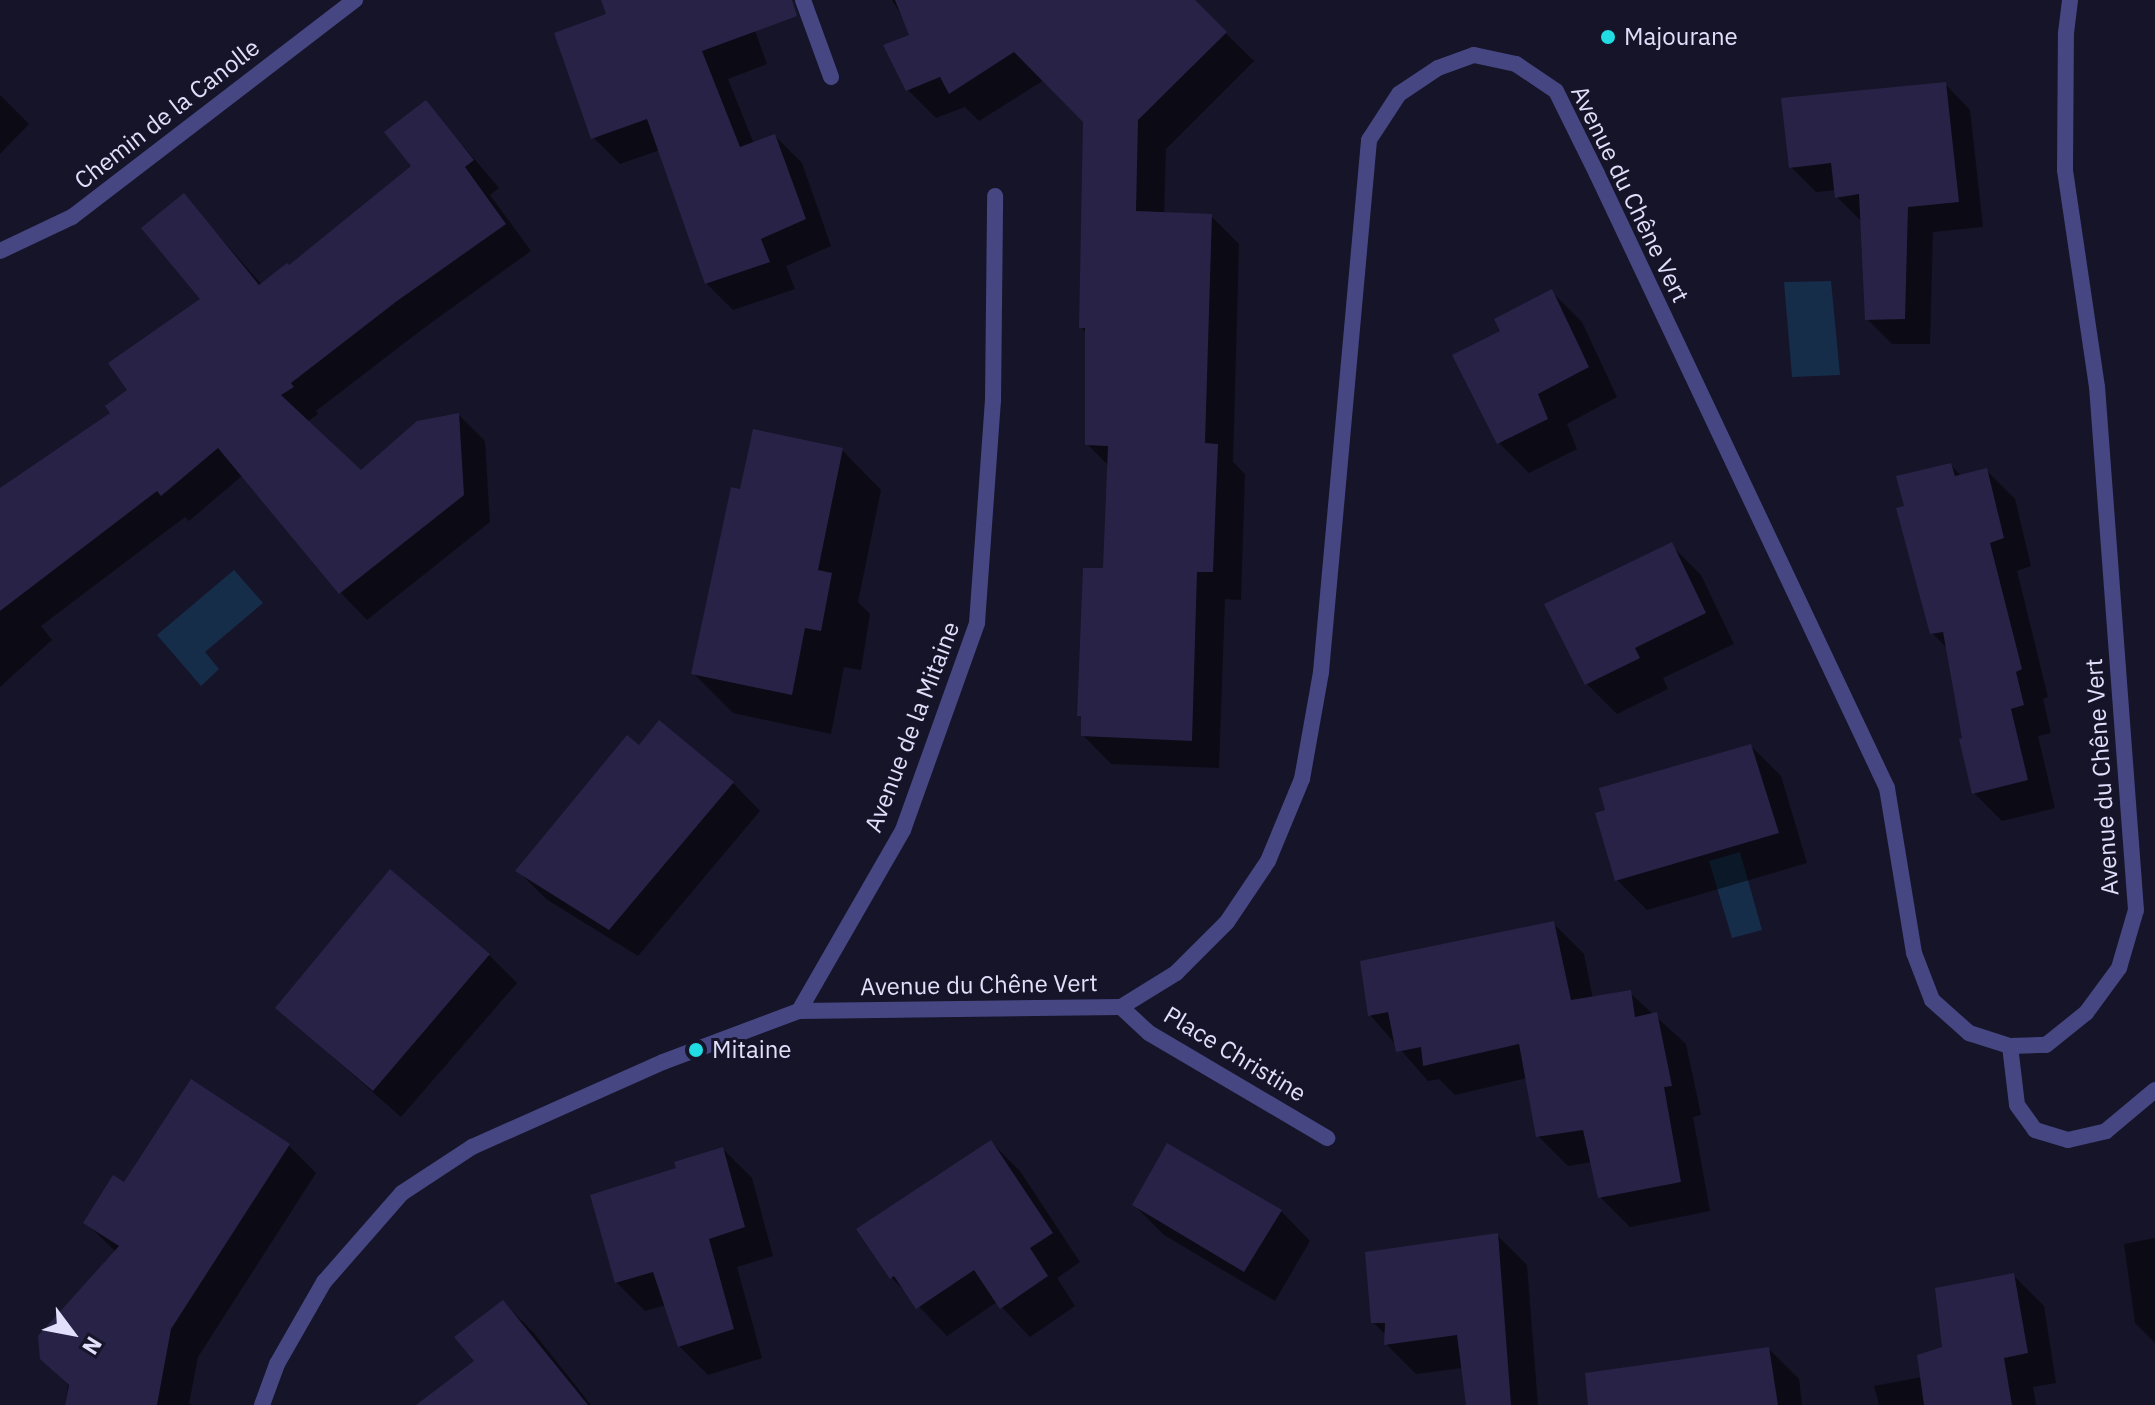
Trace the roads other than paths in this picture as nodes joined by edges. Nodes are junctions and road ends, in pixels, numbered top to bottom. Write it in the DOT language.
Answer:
graph roads {
  1 [pos="355,0"];
  2 [pos="803,0"];
  3 [pos="2070,0"];
  4 [pos="831,77"];
  5 [pos="995,196"];
  6 [pos="0,251"];
  7 [pos="1121,1007"];
  8 [pos="799,1011"];
  9 [pos="2010,1046"];
  10 [pos="2155,1090"];
  11 [pos="1327,1138"];
  12 [pos="262,1405"];
  1 -- 6 [label="street, Chemin de la Canolle"];
  2 -- 4 [label="street"];
  3 -- 9 [label="street, Avenue du Chêne Vert"];
  5 -- 8 [label="street, Avenue de la Mitaine"];
  7 -- 8 [label="street, Avenue du Chêne Vert"];
  7 -- 9 [label="street, Avenue du Chêne Vert"];
  7 -- 11 [label="street, Place Christine"];
  8 -- 12 [label="street, Avenue du Chêne Vert"];
  9 -- 10 [label="street"];
}
